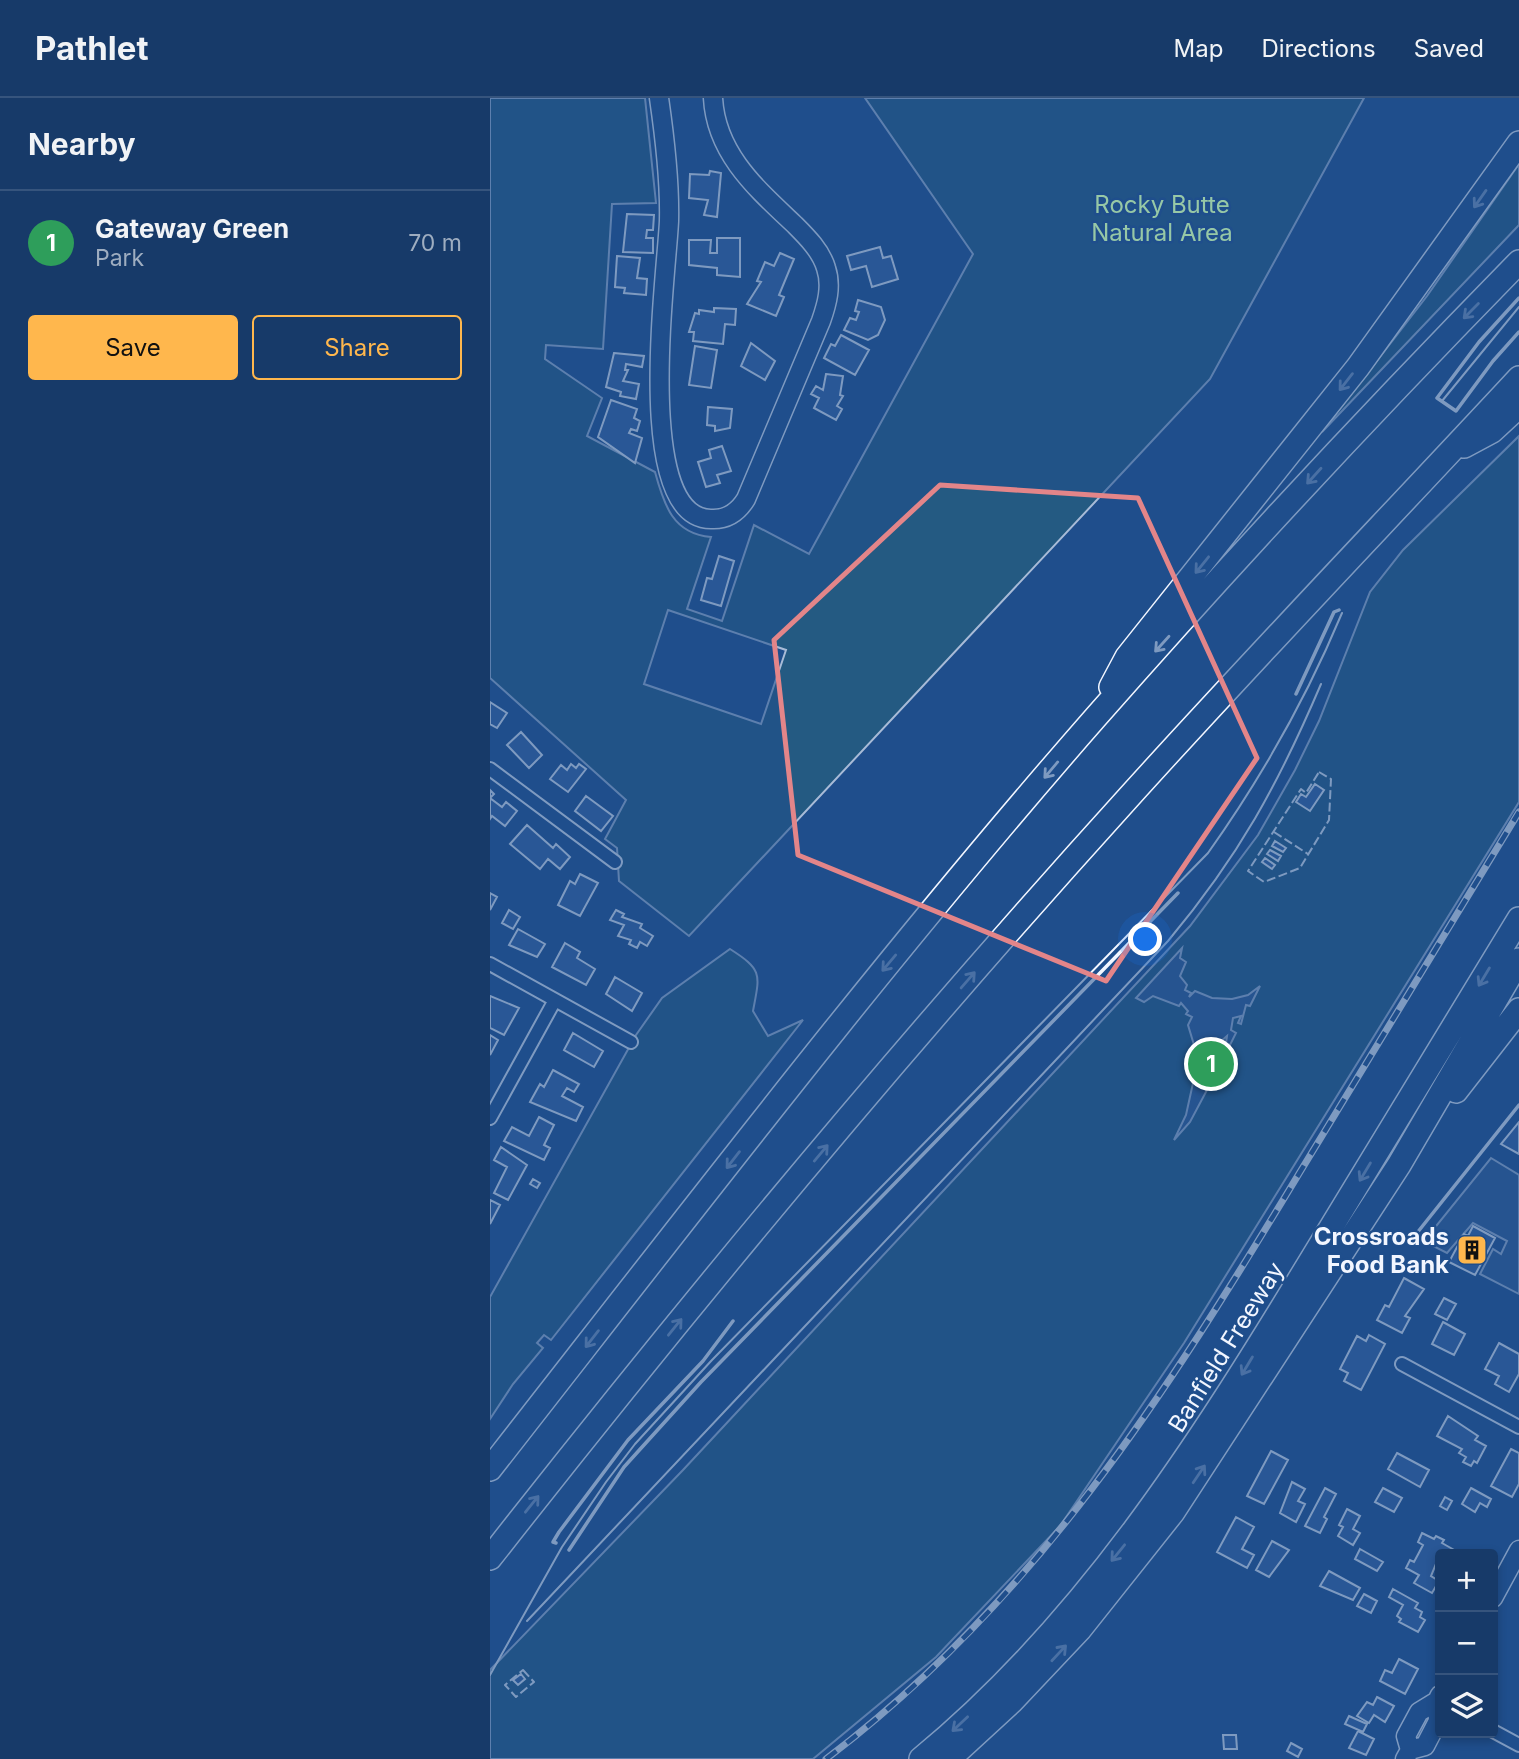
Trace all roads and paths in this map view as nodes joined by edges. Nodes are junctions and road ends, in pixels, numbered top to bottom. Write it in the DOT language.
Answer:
graph roads {
  1 [pos="659,98"];
  2 [pos="713,98"];
  3 [pos="1519,143"];
  4 [pos="1519,262"];
  5 [pos="1519,378"];
  6 [pos="1519,406"];
  7 [pos="1452,453"];
  8 [pos="1095,718"];
  9 [pos="490,769"];
  10 [pos="615,862"];
  11 [pos="1519,919"];
  12 [pos="1519,960"];
  13 [pos="490,964"];
  14 [pos="555,1000"];
  15 [pos="1519,1010"];
  16 [pos="631,1042"];
  17 [pos="490,1118"];
  18 [pos="1399,1165"];
  19 [pos="1402,1364"];
  20 [pos="1519,1427"];
  21 [pos="490,1469"];
  22 [pos="1519,1550"];
  23 [pos="490,1558"];
  24 [pos="1498,1589"];
  25 [pos="1435,1702"];
  26 [pos="1498,1734"];
  27 [pos="1519,1745"];
  28 [pos="1408,1754"];
  29 [pos="921,1759"];
  30 [pos="950,1759"];
  1 -- 2 [label="street"];
  3 -- 8 [label="highway, one-way"];
  4 -- 8 [label="highway, one-way"];
  5 -- 7 [label="highway"];
  6 -- 7 [label="highway"];
  23 -- 7 [label="highway, one-way"];
  8 -- 21 [label="highway, one-way"];
  9 -- 10 [label="street"];
  11 -- 29 [label="highway, Banfield Freeway, one-way"];
  12 -- 18 [label="highway, Banfield Freeway"];
  13 -- 14 [label="street"];
  14 -- 16 [label="street"];
  14 -- 17 [label="street"];
  15 -- 18 [label="highway"];
  30 -- 18 [label="highway, Banfield Freeway, one-way"];
  19 -- 20 [label="street"];
  22 -- 24 [label="street"];
  25 -- 28 [label="street"];
  26 -- 27 [label="street"];
}
